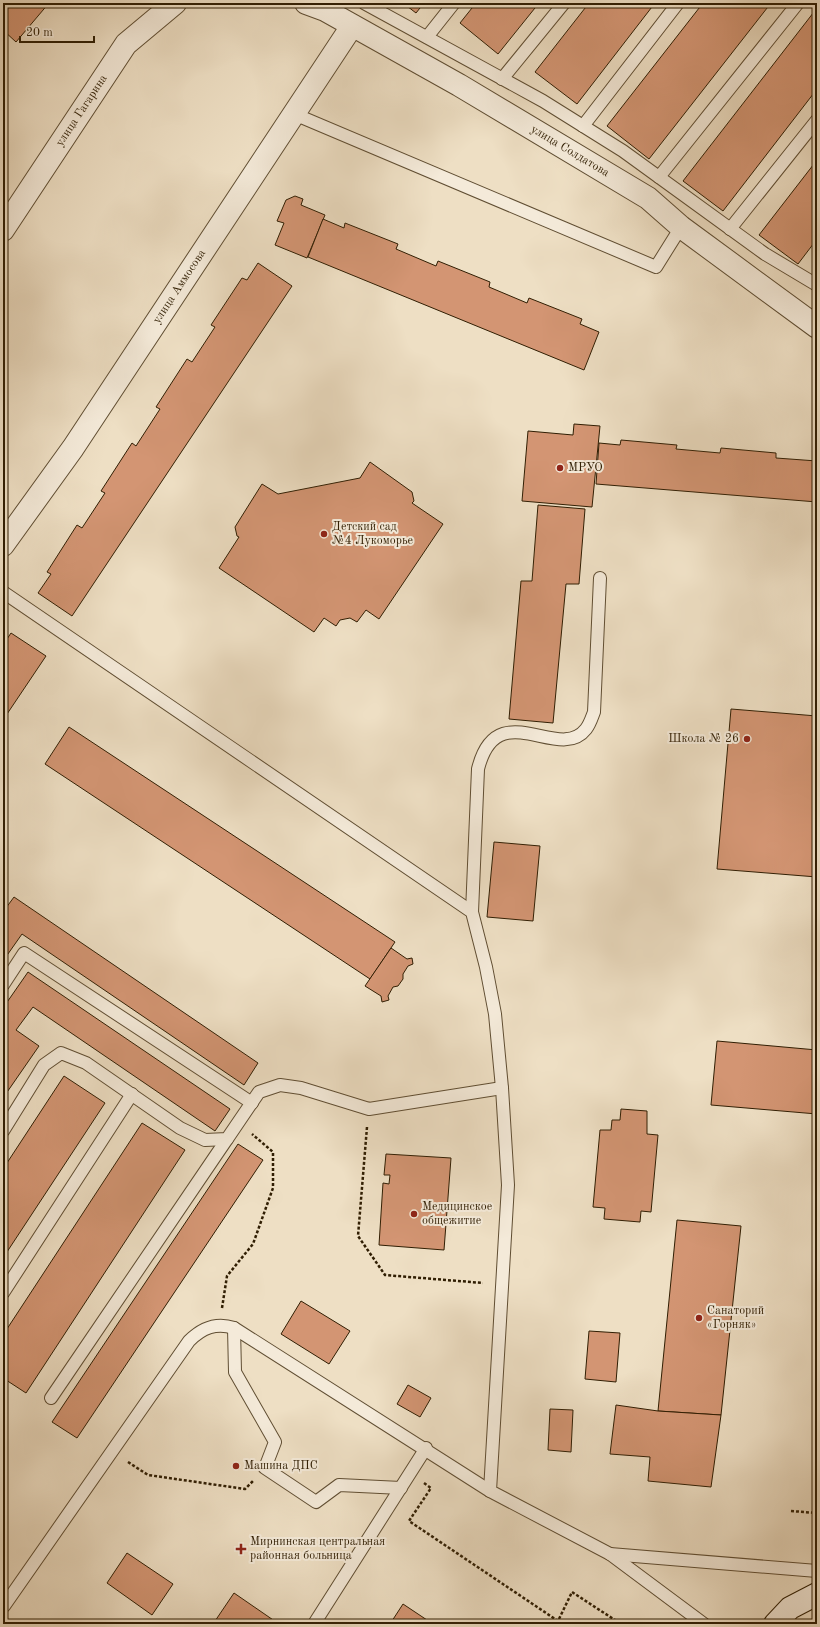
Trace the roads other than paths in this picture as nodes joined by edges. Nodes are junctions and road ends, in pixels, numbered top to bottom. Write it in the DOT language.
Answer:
graph roads {
  1 [pos="175,3"];
  2 [pos="364,3"];
  3 [pos="454,3"];
  4 [pos="564,3"];
  5 [pos="678,3"];
  6 [pos="798,3"];
  7 [pos="321,5"];
  8 [pos="352,26"];
  9 [pos="427,37"];
  10 [pos="502,79"];
  11 [pos="294,114"];
  12 [pos="817,120"];
  13 [pos="583,126"];
  14 [pos="659,177"];
  15 [pos="681,227"];
  16 [pos="730,229"];
  17 [pos="3,230"];
  18 [pos="817,285"];
  19 [pos="817,327"];
  20 [pos="5,538"];
  21 [pos="600,578"];
  22 [pos="3,592"];
  23 [pos="472,912"];
  24 [pos="3,985"];
  25 [pos="502,1088"];
  26 [pos="132,1094"];
  27 [pos="252,1103"];
  28 [pos="3,1131"];
  29 [pos="227,1139"];
  30 [pos="3,1293"];
  31 [pos="234,1328"];
  32 [pos="51,1398"];
  33 [pos="426,1448"];
  34 [pos="400,1488"];
  35 [pos="490,1491"];
  36 [pos="610,1554"];
  37 [pos="817,1571"];
  38 [pos="817,1594"];
  39 [pos="4,1606"];
  40 [pos="314,1624"];
  41 [pos="704,1624"];
  42 [pos="775,1624"];
  1 -- 17 [label="street, улица Гагарина"];
  2 -- 9 [label="lane"];
  3 -- 9 [label="lane"];
  4 -- 10 [label="lane"];
  5 -- 13 [label="lane"];
  6 -- 14 [label="lane"];
  7 -- 8 [label="street, улица Солдатова"];
  8 -- 11 [label="street, улица Аммосова"];
  8 -- 15 [label="street, улица Солдатова"];
  9 -- 10 [label="lane"];
  10 -- 13 [label="lane"];
  11 -- 15 [label="lane"];
  11 -- 20 [label="street, улица Аммосова"];
  12 -- 16 [label="lane"];
  13 -- 14 [label="lane"];
  14 -- 16 [label="lane"];
  15 -- 19 [label="street, улица Солдатова"];
  16 -- 18 [label="lane"];
  21 -- 23 [label="lane"];
  22 -- 23 [label="lane"];
  23 -- 25 [label="lane"];
  24 -- 27 [label="lane"];
  25 -- 27 [label="lane"];
  25 -- 35 [label="lane"];
  26 -- 28 [label="lane"];
  26 -- 29 [label="lane"];
  26 -- 30 [label="lane"];
  27 -- 29 [label="lane"];
  29 -- 32 [label="lane"];
  31 -- 33 [label="lane"];
  31 -- 34 [label="lane"];
  31 -- 39 [label="lane"];
  33 -- 34 [label="lane"];
  33 -- 35 [label="lane"];
  34 -- 40 [label="lane"];
  35 -- 36 [label="lane"];
  36 -- 37 [label="lane"];
  36 -- 41 [label="lane"];
  38 -- 42 [label="street"];
}
